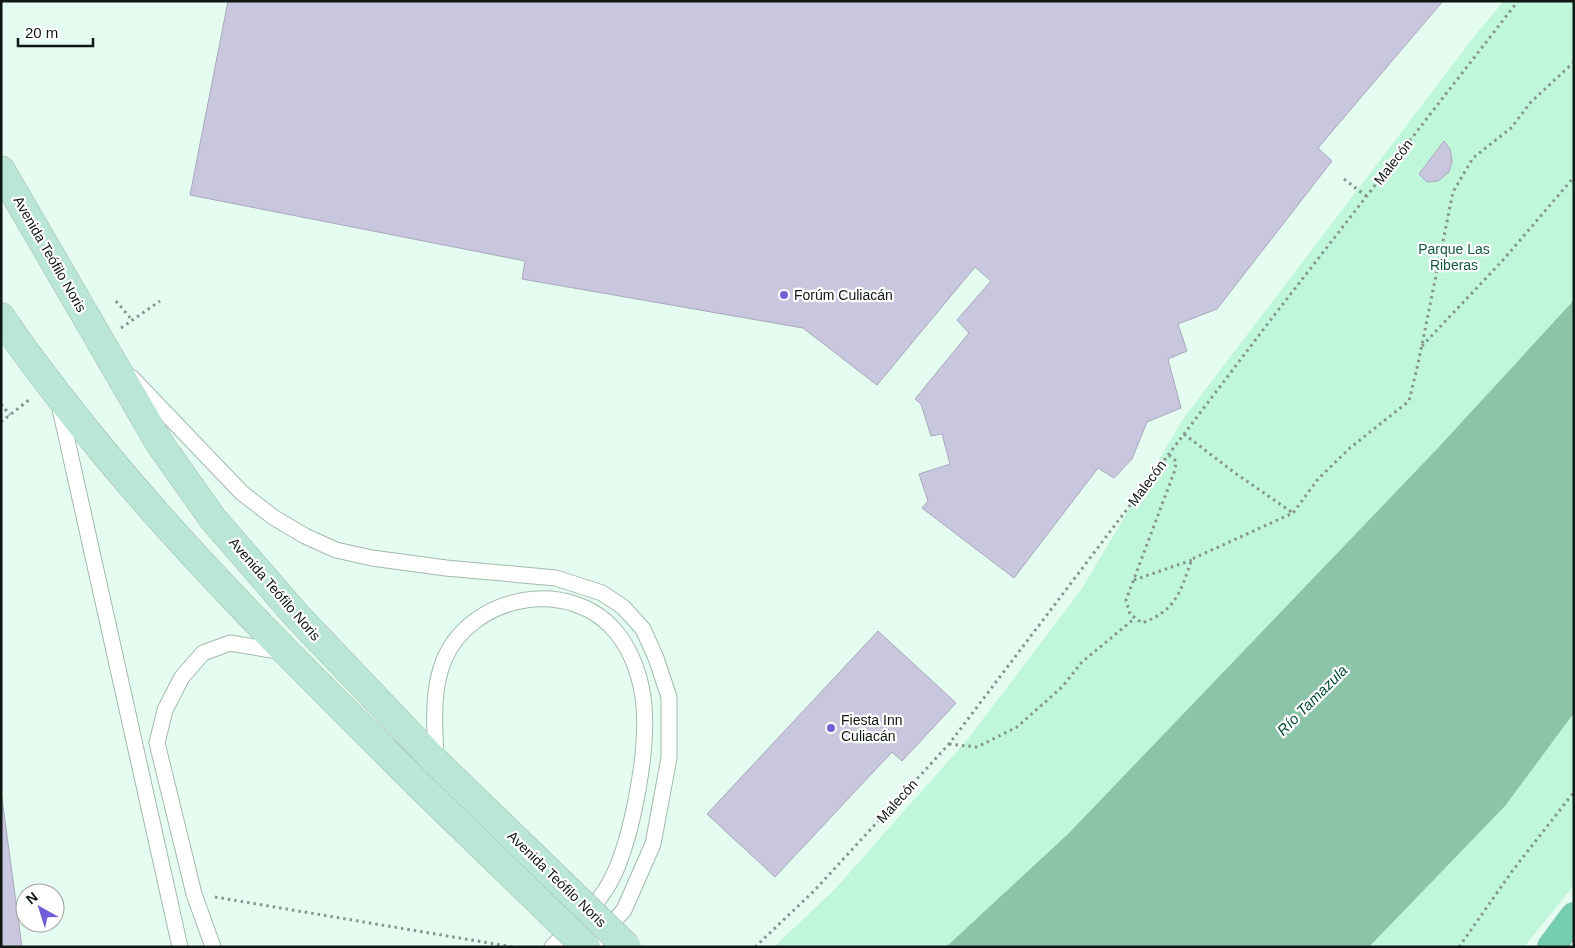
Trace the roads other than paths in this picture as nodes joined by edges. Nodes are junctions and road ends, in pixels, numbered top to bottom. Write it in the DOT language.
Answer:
graph roads {
  1 [pos="1,170"];
  2 [pos="1,317"];
  3 [pos="105,350"];
  4 [pos="56,395"];
  5 [pos="287,653"];
  6 [pos="669,697"];
  7 [pos="644,705"];
  8 [pos="436,762"];
  9 [pos="1574,916"];
  10 [pos="180,947"];
  11 [pos="213,947"];
  12 [pos="552,947"];
  13 [pos="586,947"];
  14 [pos="591,947"];
  15 [pos="627,947"];
  16 [pos="1551,947"];
  1 -- 3 [label="main road, Avenida Teófilo Noris"];
  2 -- 4 [label="main road, Avenida Teófilo Noris"];
  3 -- 6 [label="lane"];
  3 -- 8 [label="main road, Avenida Teófilo Noris"];
  4 -- 5 [label="main road, Avenida Teófilo Noris"];
  4 -- 10 [label="lane"];
  5 -- 11 [label="lane"];
  5 -- 13 [label="main road, Avenida Teófilo Noris, bridge"];
  6 -- 7 [label="lane"];
  6 -- 14 [label="lane"];
  7 -- 8 [label="lane"];
  7 -- 12 [label="lane"];
  8 -- 15 [label="main road, Avenida Teófilo Noris, bridge"];
  9 -- 16 [label="main road"];
}
